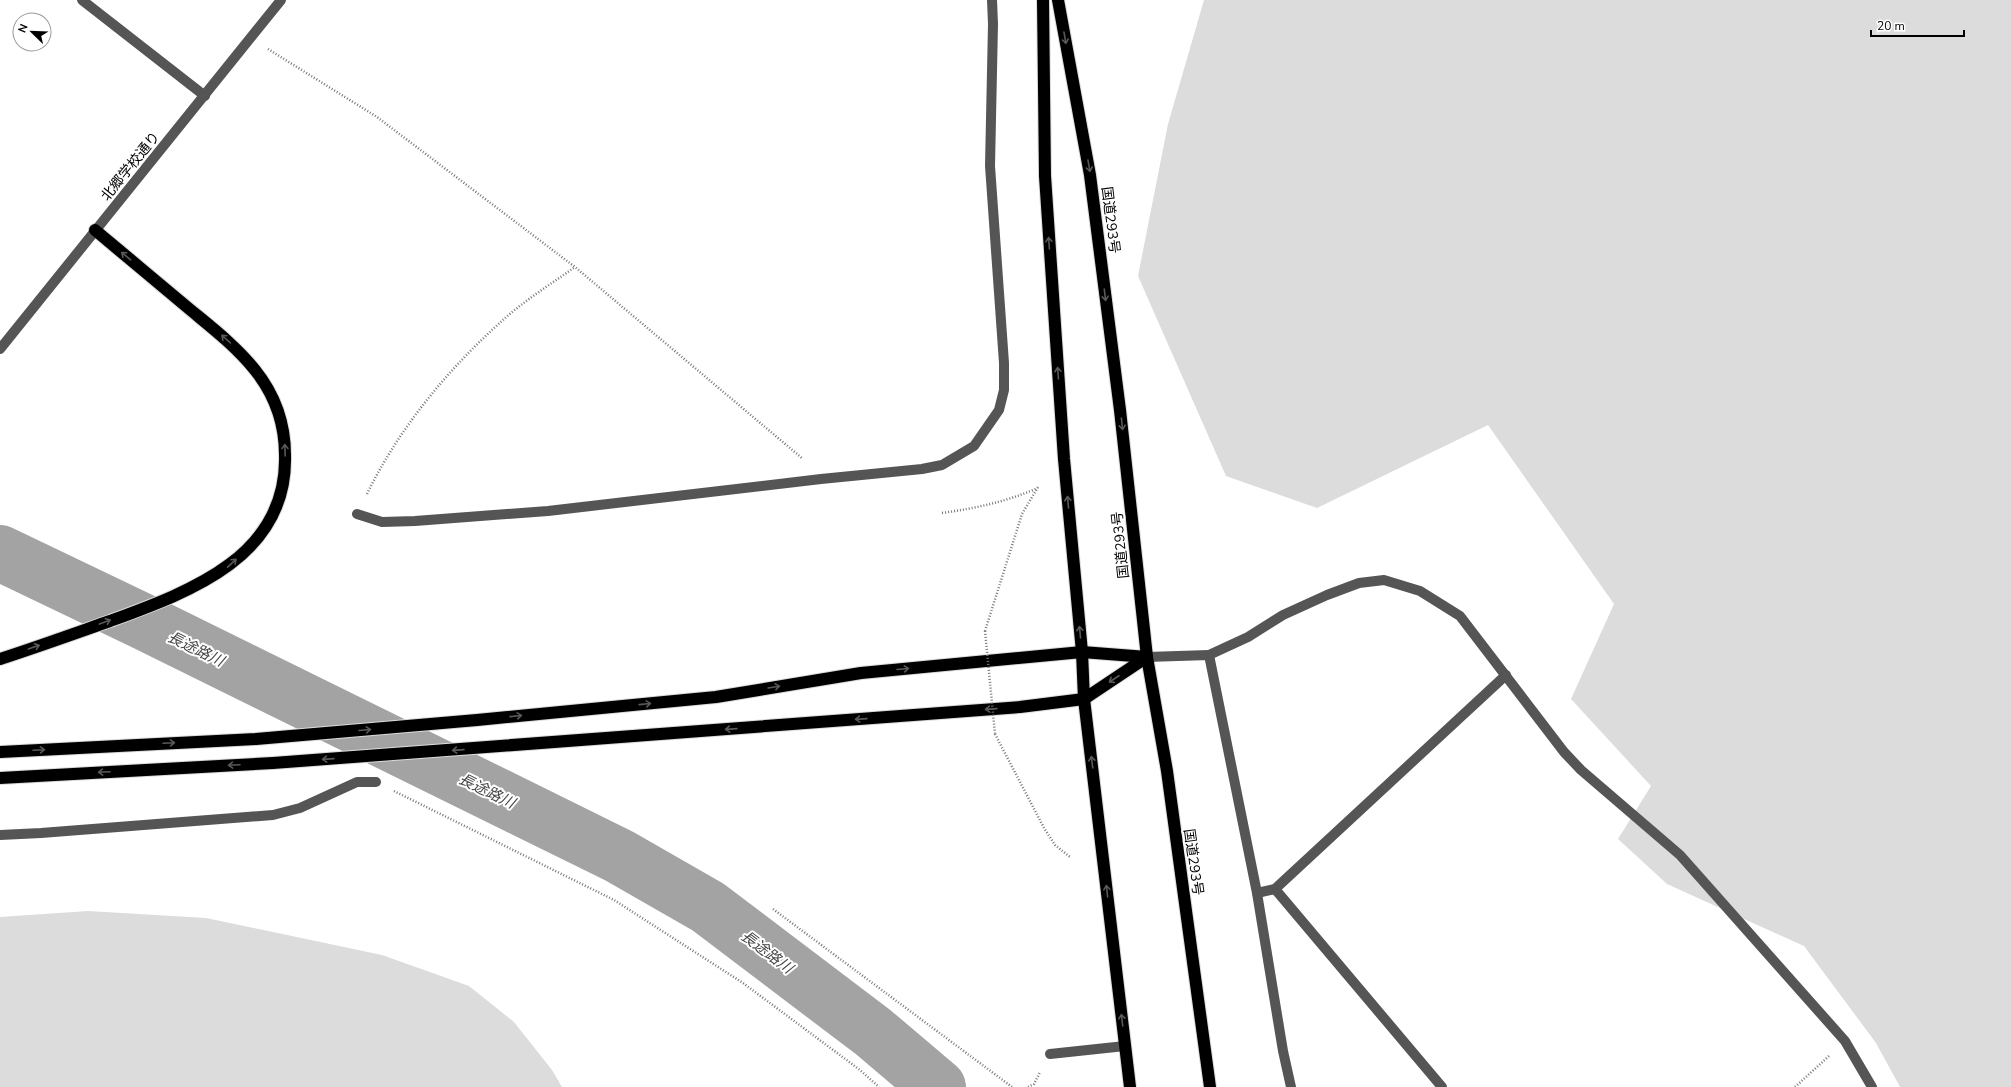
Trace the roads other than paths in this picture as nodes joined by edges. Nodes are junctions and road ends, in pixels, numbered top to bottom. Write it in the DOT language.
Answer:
graph roads {
  1 [pos="82,0"];
  2 [pos="281,0"];
  3 [pos="992,0"];
  4 [pos="1043,0"];
  5 [pos="1058,0"];
  6 [pos="205,96"];
  7 [pos="95,230"];
  8 [pos="0,349"];
  9 [pos="357,514"];
  10 [pos="1082,652"];
  11 [pos="1209,655"];
  12 [pos="1147,658"];
  13 [pos="0,659"];
  14 [pos="1506,676"];
  15 [pos="1084,699"];
  16 [pos="0,752"];
  17 [pos="0,778"];
  18 [pos="376,782"];
  19 [pos="0,835"];
  20 [pos="1275,889"];
  21 [pos="1257,892"];
  22 [pos="1125,1046"];
  23 [pos="1050,1054"];
  24 [pos="1130,1087"];
  25 [pos="1210,1087"];
  26 [pos="1291,1087"];
  27 [pos="1442,1087"];
  28 [pos="1872,1087"];
  1 -- 6 [label="street"];
  2 -- 6 [label="street, 北郷学校通り"];
  3 -- 9 [label="street"];
  10 -- 4 [label="highway, one-way"];
  5 -- 12 [label="highway, 国道293号, one-way"];
  6 -- 7 [label="street, 北郷学校通り"];
  7 -- 8 [label="street, 北郷学校通り"];
  13 -- 7 [label="highway, one-way"];
  10 -- 12 [label="highway"];
  10 -- 15 [label="highway"];
  16 -- 10 [label="highway, one-way"];
  11 -- 12 [label="street"];
  11 -- 14 [label="street"];
  11 -- 21 [label="street"];
  12 -- 15 [label="highway, one-way"];
  12 -- 25 [label="highway, 国道293号"];
  14 -- 20 [label="street"];
  14 -- 28 [label="street"];
  15 -- 17 [label="highway, one-way"];
  22 -- 15 [label="highway, one-way"];
  18 -- 19 [label="street"];
  20 -- 21 [label="street"];
  20 -- 27 [label="street"];
  21 -- 26 [label="street"];
  22 -- 23 [label="street"];
  22 -- 24 [label="highway"];
}
